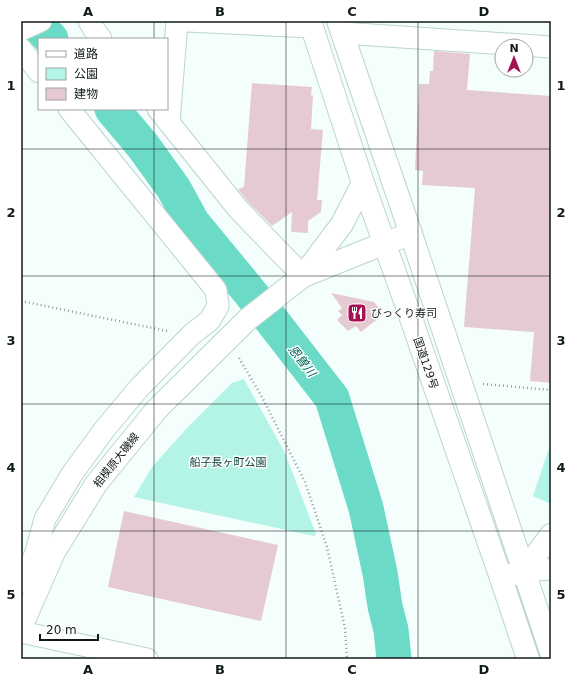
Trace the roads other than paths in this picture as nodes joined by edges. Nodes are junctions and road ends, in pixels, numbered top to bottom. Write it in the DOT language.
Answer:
graph roads {
  1 [pos="41,21"];
  2 [pos="89,21"];
  3 [pos="177,21"];
  4 [pos="188,21"];
  5 [pos="311,24"];
  6 [pos="340,27"];
  7 [pos="21,30"];
  8 [pos="100,38"];
  9 [pos="551,47"];
  10 [pos="21,49"];
  11 [pos="38,71"];
  12 [pos="168,82"];
  13 [pos="70,110"];
  14 [pos="163,116"];
  15 [pos="363,183"];
  16 [pos="412,234"];
  17 [pos="385,243"];
  18 [pos="300,278"];
  19 [pos="551,536"];
  20 [pos="551,569"];
  21 [pos="524,571"];
  22 [pos="501,578"];
  23 [pos="21,583"];
  24 [pos="21,627"];
  25 [pos="21,632"];
  26 [pos="551,652"];
  27 [pos="147,659"];
  28 [pos="528,659"];
  1 -- 7 [label="street"];
  2 -- 8 [label="street"];
  3 -- 12 [label="street"];
  4 -- 5 [label="street"];
  5 -- 15 [label="main road, 国道129号"];
  6 -- 9 [label="street"];
  6 -- 16 [label="main road"];
  10 -- 11 [label="street"];
  13 -- 23 [label="street"];
  14 -- 18 [label="street"];
  15 -- 17 [label="main road, 国道129号"];
  15 -- 18 [label="main road"];
  16 -- 17 [label="main road"];
  16 -- 21 [label="main road"];
  17 -- 18 [label="main road"];
  17 -- 22 [label="main road, 国道129号"];
  18 -- 24 [label="main road, 相模原大磯線"];
  19 -- 21 [label="main road"];
  20 -- 21 [label="street"];
  21 -- 22 [label="main road"];
  21 -- 26 [label="main road"];
  22 -- 28 [label="main road, 国道129号"];
  25 -- 27 [label="street"];
}
